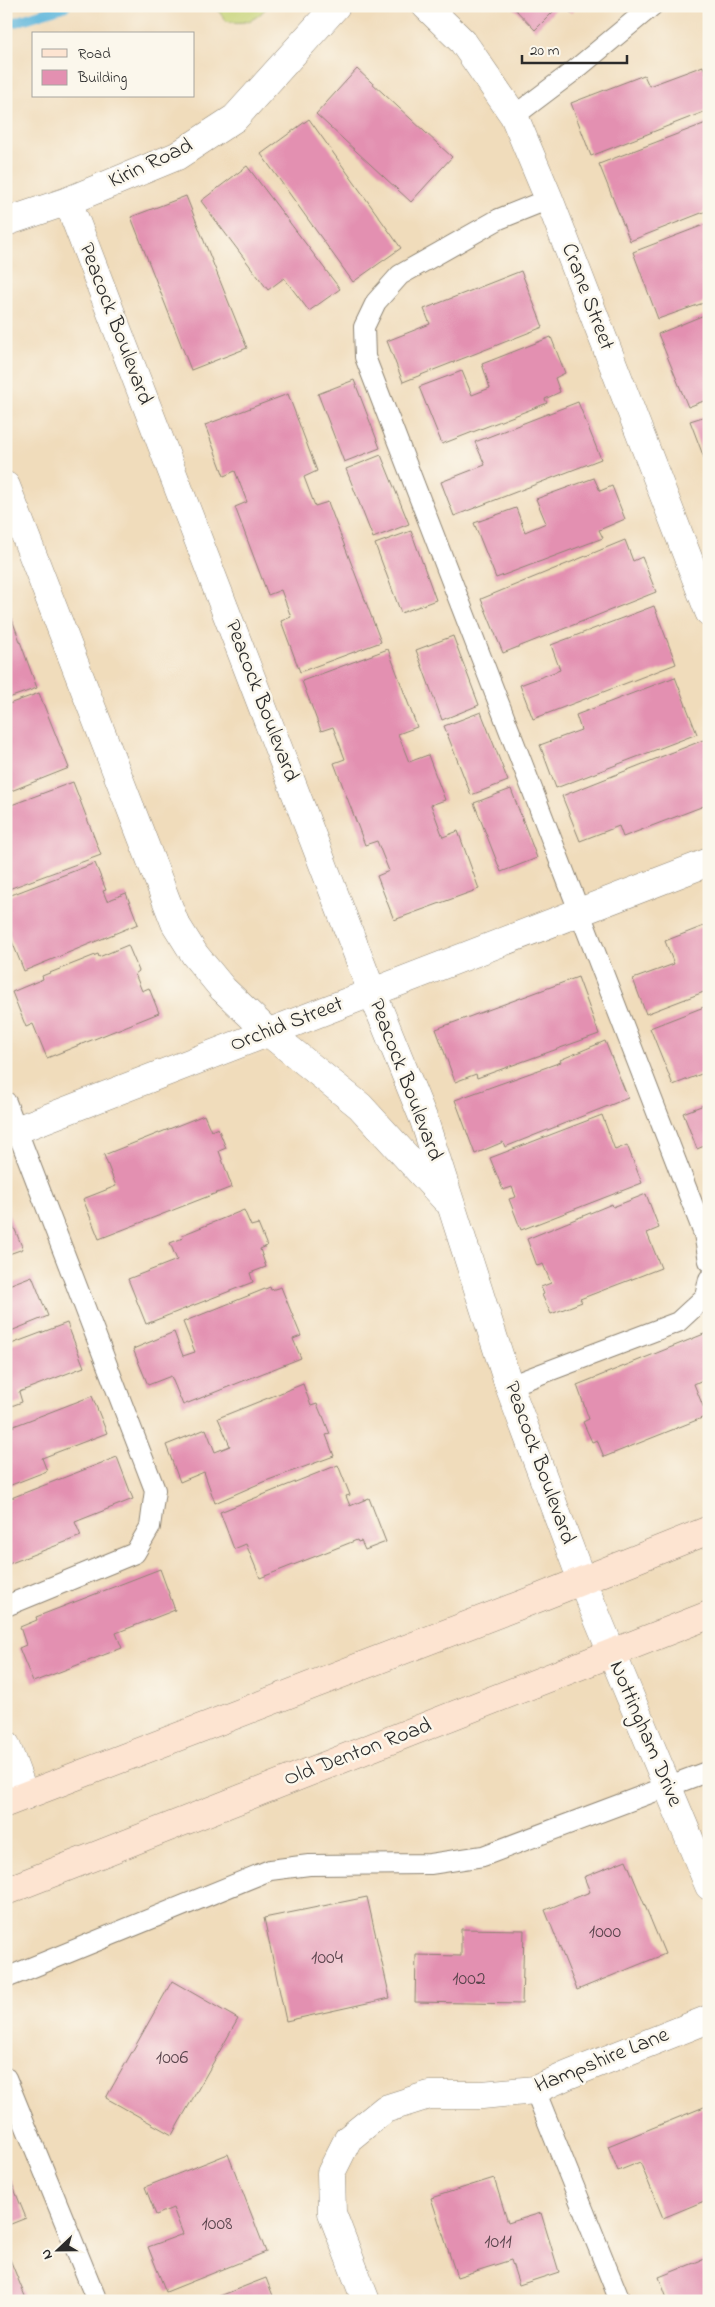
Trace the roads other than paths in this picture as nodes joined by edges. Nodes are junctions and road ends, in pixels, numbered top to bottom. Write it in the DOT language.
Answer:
graph roads {
  1 [pos="336,6"];
  2 [pos="426,6"];
  3 [pos="652,6"];
  4 [pos="514,116"];
  5 [pos="549,199"];
  6 [pos="68,201"];
  7 [pos="6,222"];
  8 [pos="6,486"];
  9 [pos="709,612"];
  10 [pos="709,862"];
  11 [pos="580,911"];
  12 [pos="372,992"];
  13 [pos="268,1032"];
  14 [pos="6,1102"];
  15 [pos="12,1132"];
  16 [pos="450,1203"];
  17 [pos="709,1261"];
  18 [pos="709,1279"];
  19 [pos="509,1386"];
  20 [pos="709,1530"];
  21 [pos="582,1581"];
  22 [pos="6,1606"];
  23 [pos="709,1615"];
  24 [pos="612,1654"];
  25 [pos="6,1745"];
  26 [pos="709,1771"];
  27 [pos="668,1788"];
  28 [pos="16,1799"];
  29 [pos="709,1886"];
  30 [pos="6,1891"];
  31 [pos="6,1978"];
  32 [pos="709,2019"];
  33 [pos="6,2078"];
  34 [pos="535,2090"];
  35 [pos="97,2301"];
  36 [pos="366,2301"];
  37 [pos="620,2301"];
  1 -- 6 [label="street, Kirin Road"];
  2 -- 4 [label="street, Crane Street"];
  3 -- 4 [label="lane"];
  4 -- 5 [label="street, Crane Street"];
  5 -- 9 [label="street, Crane Street"];
  5 -- 11 [label="lane"];
  6 -- 7 [label="street, Kirin Road"];
  6 -- 12 [label="street, Peacock Boulevard"];
  8 -- 13 [label="street, Peacock Boulevard"];
  10 -- 11 [label="street, Orchid Street"];
  11 -- 12 [label="street, Orchid Street"];
  11 -- 17 [label="lane"];
  12 -- 13 [label="street, Orchid Street"];
  12 -- 16 [label="street, Peacock Boulevard"];
  13 -- 15 [label="street, Orchid Street"];
  13 -- 16 [label="street, Peacock Boulevard"];
  14 -- 15 [label="lane"];
  15 -- 22 [label="lane"];
  16 -- 19 [label="street, Peacock Boulevard"];
  18 -- 19 [label="lane"];
  19 -- 21 [label="street, Peacock Boulevard"];
  20 -- 21 [label="main road"];
  21 -- 24 [label="street, Nottingham Drive"];
  21 -- 28 [label="main road"];
  23 -- 24 [label="main road, Old Denton Road"];
  24 -- 27 [label="street, Nottingham Drive"];
  24 -- 30 [label="main road, Old Denton Road"];
  25 -- 28 [label="street"];
  26 -- 27 [label="lane"];
  27 -- 29 [label="street, Nottingham Drive"];
  27 -- 31 [label="lane"];
  32 -- 34 [label="street, Hampshire Lane"];
  33 -- 35 [label="lane"];
  34 -- 36 [label="street, Hampshire Lane"];
  34 -- 37 [label="lane"];
}
